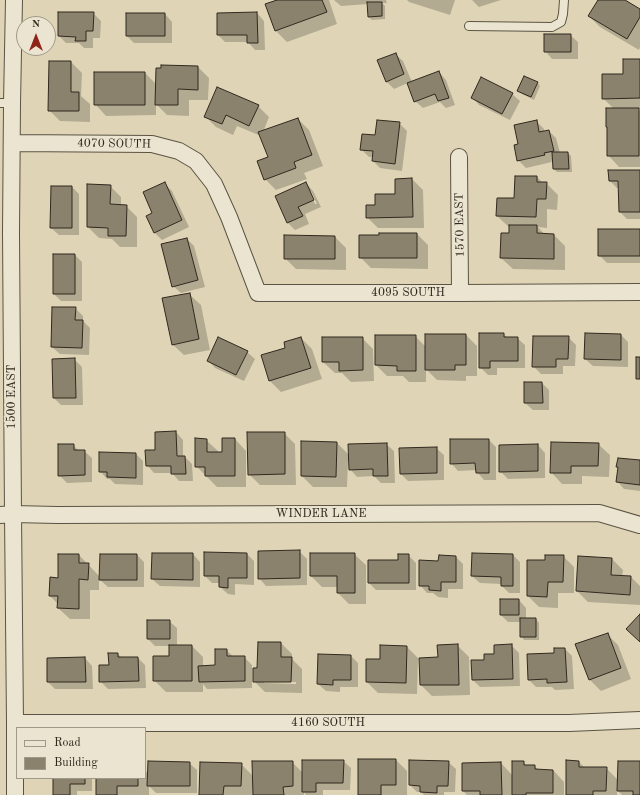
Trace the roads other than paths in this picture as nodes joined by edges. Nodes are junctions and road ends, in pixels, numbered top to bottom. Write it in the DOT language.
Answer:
graph roads {
  1 [pos="14,0"];
  2 [pos="564,0"];
  3 [pos="469,26"];
  4 [pos="6,103"];
  5 [pos="12,143"];
  6 [pos="459,157"];
  7 [pos="228,217"];
  8 [pos="6,233"];
  9 [pos="640,292"];
  10 [pos="460,293"];
  11 [pos="6,514"];
  12 [pos="640,525"];
  13 [pos="640,720"];
  14 [pos="16,723"];
  15 [pos="15,795"];
  1 -- 4 [label="street, 1500 EAST"];
  2 -- 3 [label="lane"];
  4 -- 5 [label="street, 1500 EAST"];
  5 -- 7 [label="street, 4070 SOUTH"];
  5 -- 8 [label="street, 1500 EAST"];
  6 -- 10 [label="street, 1570 EAST"];
  7 -- 10 [label="street, 4095 SOUTH"];
  8 -- 11 [label="street, 1500 EAST"];
  9 -- 10 [label="street, 4095 SOUTH"];
  11 -- 12 [label="street, WINDER LANE"];
  11 -- 14 [label="street, 1500 EAST"];
  13 -- 14 [label="street, 4160 SOUTH"];
  14 -- 15 [label="street, 1500 EAST"];
}
